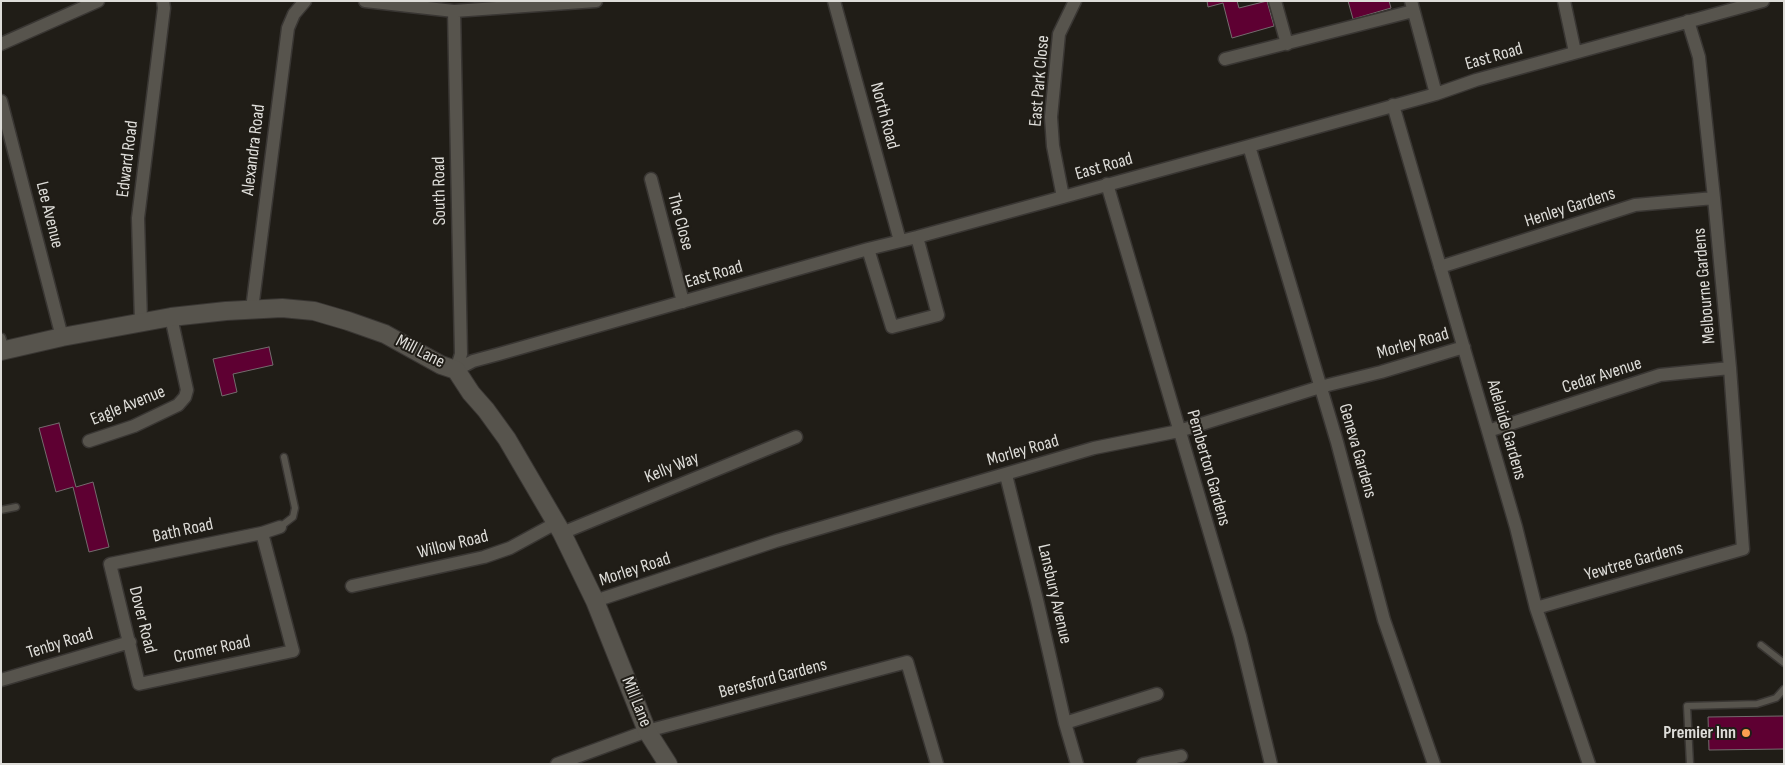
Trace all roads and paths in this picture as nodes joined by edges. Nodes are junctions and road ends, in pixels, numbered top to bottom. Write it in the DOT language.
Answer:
graph roads {
  1 [pos="98,1"];
  2 [pos="162,1"];
  3 [pos="305,1"];
  4 [pos="365,1"];
  5 [pos="596,1"];
  6 [pos="834,1"];
  7 [pos="1075,1"];
  8 [pos="1275,1"];
  9 [pos="1564,1"];
  10 [pos="1763,1"];
  11 [pos="539,3"];
  12 [pos="1412,6"];
  13 [pos="1720,7"];
  14 [pos="454,11"];
  15 [pos="1688,21"];
  16 [pos="1,44"];
  17 [pos="1287,44"];
  18 [pos="1575,52"];
  19 [pos="1224,59"];
  20 [pos="1436,94"];
  21 [pos="1,101"];
  22 [pos="1393,105"];
  23 [pos="1249,146"];
  24 [pos="651,179"];
  25 [pos="1107,184"];
  26 [pos="1063,197"];
  27 [pos="1714,198"];
  28 [pos="917,237"];
  29 [pos="900,241"];
  30 [pos="868,249"];
  31 [pos="1440,267"];
  32 [pos="684,302"];
  33 [pos="252,309"];
  34 [pos="171,317"];
  35 [pos="141,322"];
  36 [pos="62,337"];
  37 [pos="3,346"];
  38 [pos="1464,347"];
  39 [pos="1730,368"];
  40 [pos="456,370"];
  41 [pos="1320,387"];
  42 [pos="1179,430"];
  43 [pos="1488,431"];
  44 [pos="796,437"];
  45 [pos="89,441"];
  46 [pos="284,457"];
  47 [pos="1006,474"];
  48 [pos="16,507"];
  49 [pos="1,510"];
  50 [pos="280,527"];
  51 [pos="559,528"];
  52 [pos="262,533"];
  53 [pos="1743,549"];
  54 [pos="110,564"];
  55 [pos="352,586"];
  56 [pos="595,601"];
  57 [pos="1536,608"];
  58 [pos="130,642"];
  59 [pos="1761,645"];
  60 [pos="1784,663"];
  61 [pos="1,680"];
  62 [pos="139,684"];
  63 [pos="1784,689"];
  64 [pos="1157,694"];
  65 [pos="1065,723"];
  66 [pos="647,731"];
  67 [pos="1181,756"];
  68 [pos="557,764"];
  69 [pos="668,764"];
  70 [pos="937,764"];
  71 [pos="1077,764"];
  72 [pos="1143,764"];
  73 [pos="1271,764"];
  74 [pos="1434,764"];
  75 [pos="1589,764"];
  76 [pos="1690,764"];
  1 -- 16 [label="street"];
  2 -- 35 [label="street, Edward Road"];
  3 -- 33 [label="street, Alexandra Road"];
  4 -- 14 [label="street"];
  5 -- 11 [label="street"];
  6 -- 29 [label="street, North Road"];
  7 -- 26 [label="street, East Park Close"];
  8 -- 17 [label="street"];
  9 -- 18 [label="street"];
  10 -- 13 [label="street, East Road"];
  11 -- 14 [label="street"];
  12 -- 17 [label="street"];
  12 -- 20 [label="street"];
  13 -- 15 [label="street, East Road"];
  14 -- 40 [label="street, South Road"];
  15 -- 18 [label="street, East Road"];
  15 -- 27 [label="street, Melbourne Gardens"];
  17 -- 19 [label="street"];
  18 -- 20 [label="street, East Road"];
  20 -- 22 [label="street, East Road"];
  21 -- 36 [label="street, Lee Avenue"];
  22 -- 23 [label="street, East Road"];
  22 -- 31 [label="street, Adelaide Gardens"];
  23 -- 25 [label="street, East Road"];
  23 -- 41 [label="street, Geneva Gardens"];
  24 -- 32 [label="street, The Close"];
  25 -- 26 [label="street, East Road"];
  25 -- 42 [label="street, Pemberton Gardens"];
  26 -- 28 [label="street, East Road"];
  27 -- 31 [label="street, Henley Gardens"];
  27 -- 39 [label="street, Melbourne Gardens"];
  28 -- 29 [label="street, East Road"];
  28 -- 30 [label="street"];
  29 -- 30 [label="street, East Road"];
  30 -- 32 [label="street, East Road"];
  31 -- 38 [label="street, Adelaide Gardens"];
  32 -- 40 [label="street, East Road"];
  33 -- 34 [label="street, Mill Lane"];
  33 -- 40 [label="street, Mill Lane"];
  34 -- 35 [label="street, Mill Lane"];
  34 -- 45 [label="street, Eagle Avenue"];
  35 -- 36 [label="street, Mill Lane"];
  36 -- 37 [label="street, Mill Lane"];
  38 -- 41 [label="street, Morley Road"];
  38 -- 43 [label="street, Adelaide Gardens"];
  39 -- 43 [label="street, Cedar Avenue"];
  39 -- 53 [label="street, Melbourne Gardens"];
  40 -- 51 [label="street, Mill Lane"];
  41 -- 42 [label="street, Morley Road"];
  41 -- 74 [label="street, Geneva Gardens"];
  42 -- 47 [label="street, Morley Road"];
  42 -- 73 [label="street, Pemberton Gardens"];
  43 -- 57 [label="street, Adelaide Gardens"];
  44 -- 51 [label="street, Kelly Way"];
  46 -- 50 [label="lane"];
  47 -- 56 [label="street, Morley Road"];
  47 -- 65 [label="street, Lansbury Avenue"];
  48 -- 49 [label="lane"];
  50 -- 52 [label="street, Bath Road"];
  51 -- 55 [label="street, Willow Road"];
  51 -- 56 [label="street, Mill Lane"];
  52 -- 54 [label="street, Bath Road"];
  52 -- 62 [label="street, Cromer Road"];
  53 -- 57 [label="street, Yewtree Gardens"];
  54 -- 58 [label="street, Dover Road"];
  56 -- 66 [label="street, Mill Lane"];
  57 -- 75 [label="street, Adelaide Gardens"];
  58 -- 61 [label="street, Tenby Road"];
  58 -- 62 [label="street, Dover Road"];
  59 -- 60 [label="lane"];
  63 -- 76 [label="lane"];
  64 -- 65 [label="street"];
  65 -- 71 [label="street, Lansbury Avenue"];
  66 -- 68 [label="street, Beresford Gardens"];
  66 -- 69 [label="street, Mill Lane"];
  66 -- 70 [label="street, Beresford Gardens"];
  67 -- 72 [label="street"];
}
